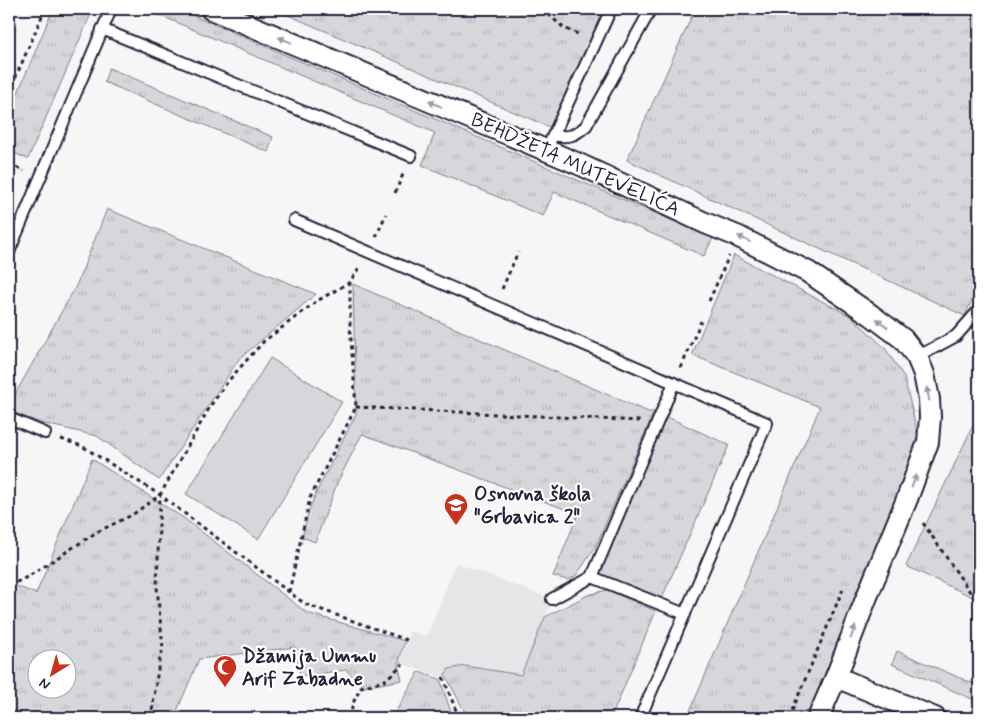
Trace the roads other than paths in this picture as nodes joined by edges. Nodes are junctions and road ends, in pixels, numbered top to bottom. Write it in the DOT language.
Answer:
graph roads {
  1 [pos="111,9"];
  2 [pos="210,9"];
  3 [pos="611,9"];
  4 [pos="651,9"];
  5 [pos="102,29"];
  6 [pos="550,143"];
  7 [pos="411,156"];
  8 [pos="294,220"];
  9 [pos="9,252"];
  10 [pos="979,310"];
  11 [pos="917,357"];
  12 [pos="674,383"];
  13 [pos="9,418"];
  14 [pos="45,433"];
  15 [pos="592,577"];
  16 [pos="552,599"];
  17 [pos="685,614"];
  18 [pos="836,677"];
  19 [pos="640,718"];
  20 [pos="818,718"];
  21 [pos="935,718"];
  1 -- 5 [label="lane"];
  6 -- 2 [label="street, BEHDŽETA MUTEVELIĆA, one-way"];
  3 -- 6 [label="lane"];
  4 -- 6 [label="lane"];
  5 -- 7 [label="lane"];
  5 -- 9 [label="lane"];
  11 -- 6 [label="street, BEHDŽETA MUTEVELIĆA, one-way"];
  8 -- 12 [label="lane"];
  10 -- 11 [label="lane"];
  18 -- 11 [label="street, BEHDŽETA MUTEVELIĆA, one-way"];
  12 -- 15 [label="lane"];
  12 -- 17 [label="lane"];
  13 -- 14 [label="lane"];
  15 -- 16 [label="lane"];
  15 -- 17 [label="lane"];
  17 -- 19 [label="lane"];
  18 -- 20 [label="street, BEHDŽETA MUTEVELIĆA"];
  18 -- 21 [label="street"];
}
